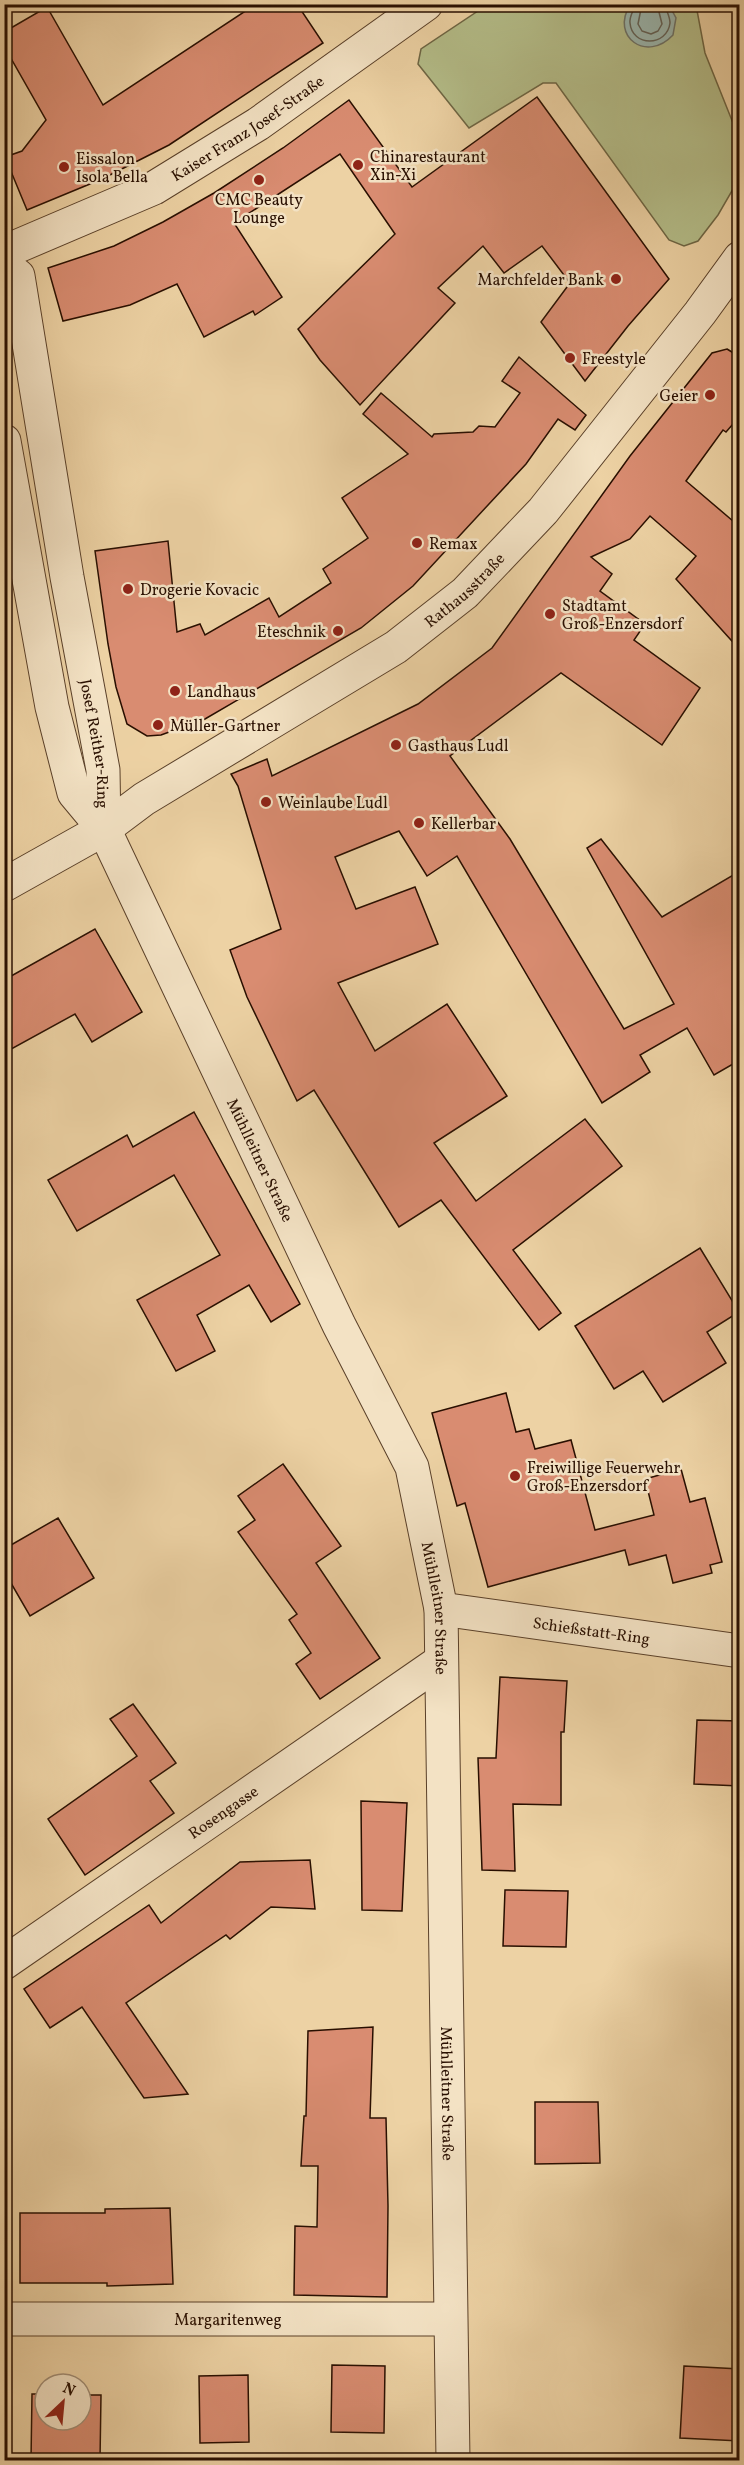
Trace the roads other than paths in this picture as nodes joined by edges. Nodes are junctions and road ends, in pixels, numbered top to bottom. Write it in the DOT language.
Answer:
graph roads {
  1 [pos="426,4"];
  2 [pos="4,252"];
  3 [pos="740,258"];
  4 [pos="4,265"];
  5 [pos="4,441"];
  6 [pos="104,828"];
  7 [pos="4,885"];
  8 [pos="441,1609"];
  9 [pos="740,1651"];
  10 [pos="441,1661"];
  11 [pos="4,1963"];
  12 [pos="4,2319"];
  13 [pos="449,2319"];
  14 [pos="453,2460"];
  1 -- 2 [label="street, Kaiser Franz Josef-Straße"];
  3 -- 6 [label="street, Rathausstraße"];
  4 -- 6 [label="street, Josef Reither-Ring"];
  5 -- 6 [label="street, Josef Reither-Ring"];
  6 -- 7 [label="street, Rathausstraße"];
  6 -- 8 [label="street, Mühlleitner Straße"];
  8 -- 9 [label="street, Schießstatt-Ring"];
  8 -- 10 [label="street, Mühlleitner Straße"];
  10 -- 11 [label="street, Rosengasse"];
  10 -- 13 [label="street, Mühlleitner Straße"];
  12 -- 13 [label="street, Margaritenweg"];
  13 -- 14 [label="street, Mühlleitner Straße"];
}
